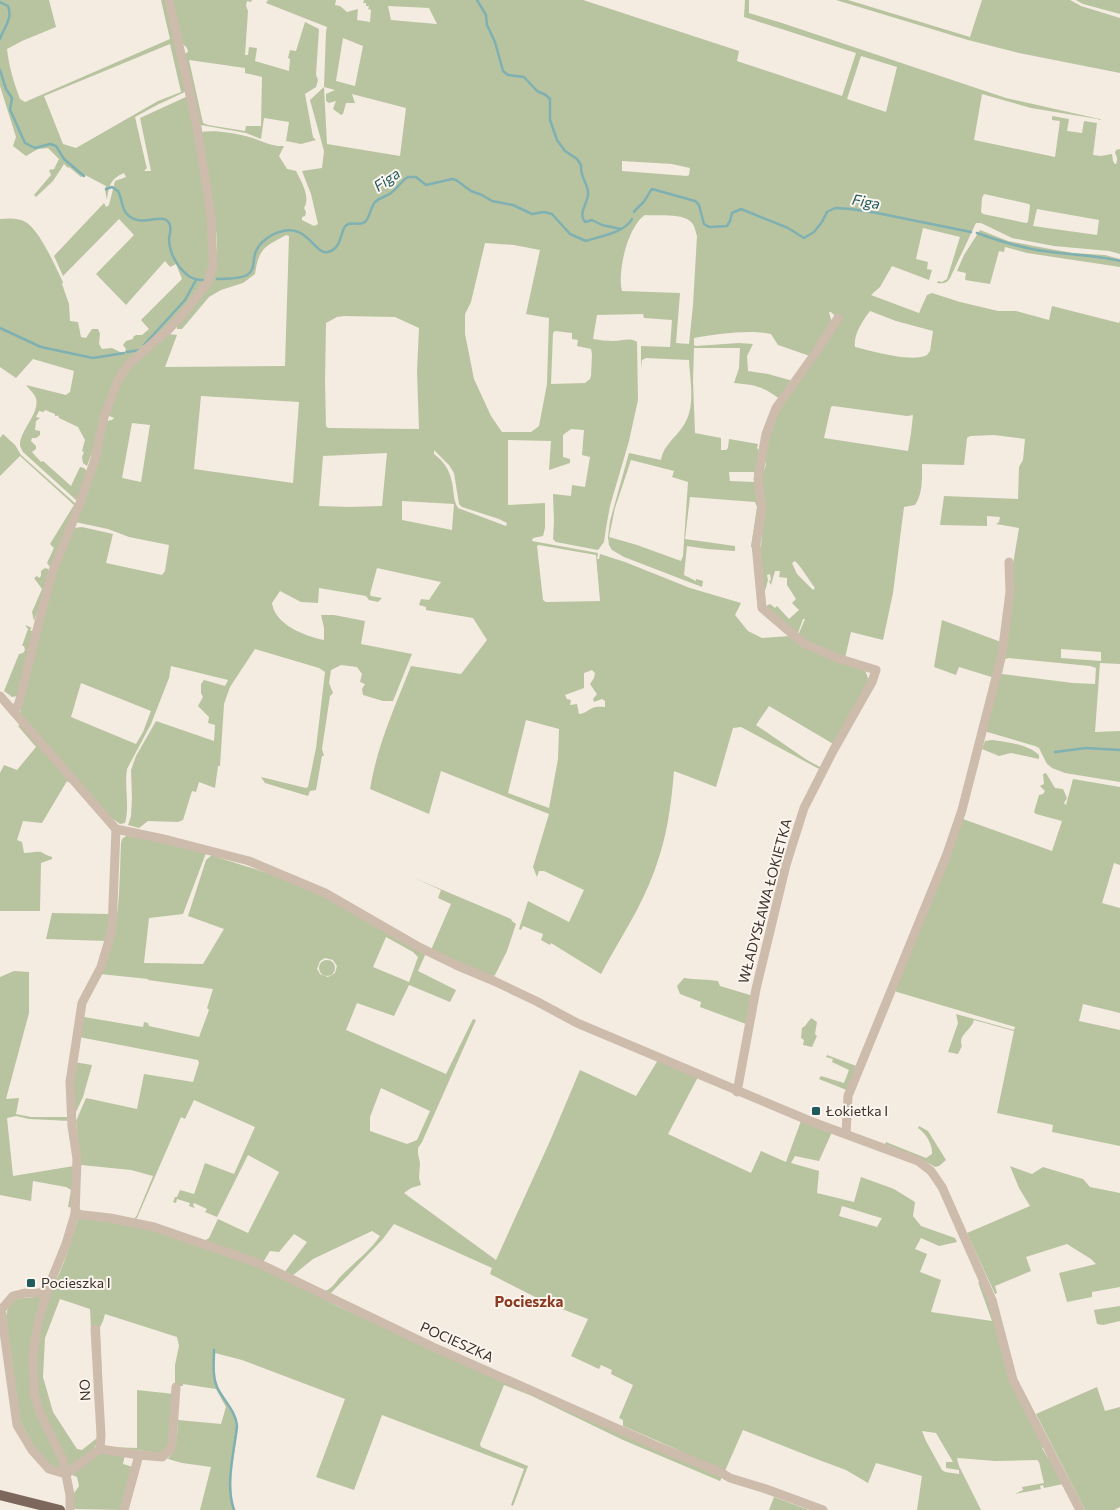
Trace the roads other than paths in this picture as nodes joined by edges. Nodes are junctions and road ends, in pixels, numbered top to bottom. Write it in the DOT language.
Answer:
graph roads {
  1 [pos="169,0"];
  2 [pos="838,318"];
  3 [pos="1009,562"];
  4 [pos="0,696"];
  5 [pos="14,712"];
  6 [pos="116,829"];
  7 [pos="737,1092"];
  8 [pos="846,1134"];
  9 [pos="75,1214"];
  10 [pos="49,1286"];
  11 [pos="95,1329"];
  12 [pos="176,1388"];
  13 [pos="100,1449"];
  14 [pos="139,1455"];
  15 [pos="66,1474"];
  16 [pos="0,1495"];
  17 [pos="60,1510"];
  18 [pos="70,1510"];
  19 [pos="124,1510"];
  20 [pos="823,1510"];
  21 [pos="1080,1510"];
  1 -- 5 [label="street"];
  2 -- 7 [label="street, WŁADYSŁAWA ŁOKIETKA"];
  3 -- 8 [label="street"];
  4 -- 5 [label="street"];
  5 -- 6 [label="street"];
  6 -- 7 [label="street"];
  6 -- 9 [label="street"];
  7 -- 8 [label="street"];
  8 -- 21 [label="street"];
  9 -- 10 [label="street"];
  9 -- 20 [label="street, POCIESZKA"];
  10 -- 15 [label="street"];
  10 -- 15 [label="street"];
  11 -- 13 [label="street, NO"];
  12 -- 14 [label="street"];
  13 -- 14 [label="street"];
  13 -- 15 [label="street"];
  14 -- 19 [label="street"];
  15 -- 18 [label="street"];
  16 -- 17 [label="main road"];
}
